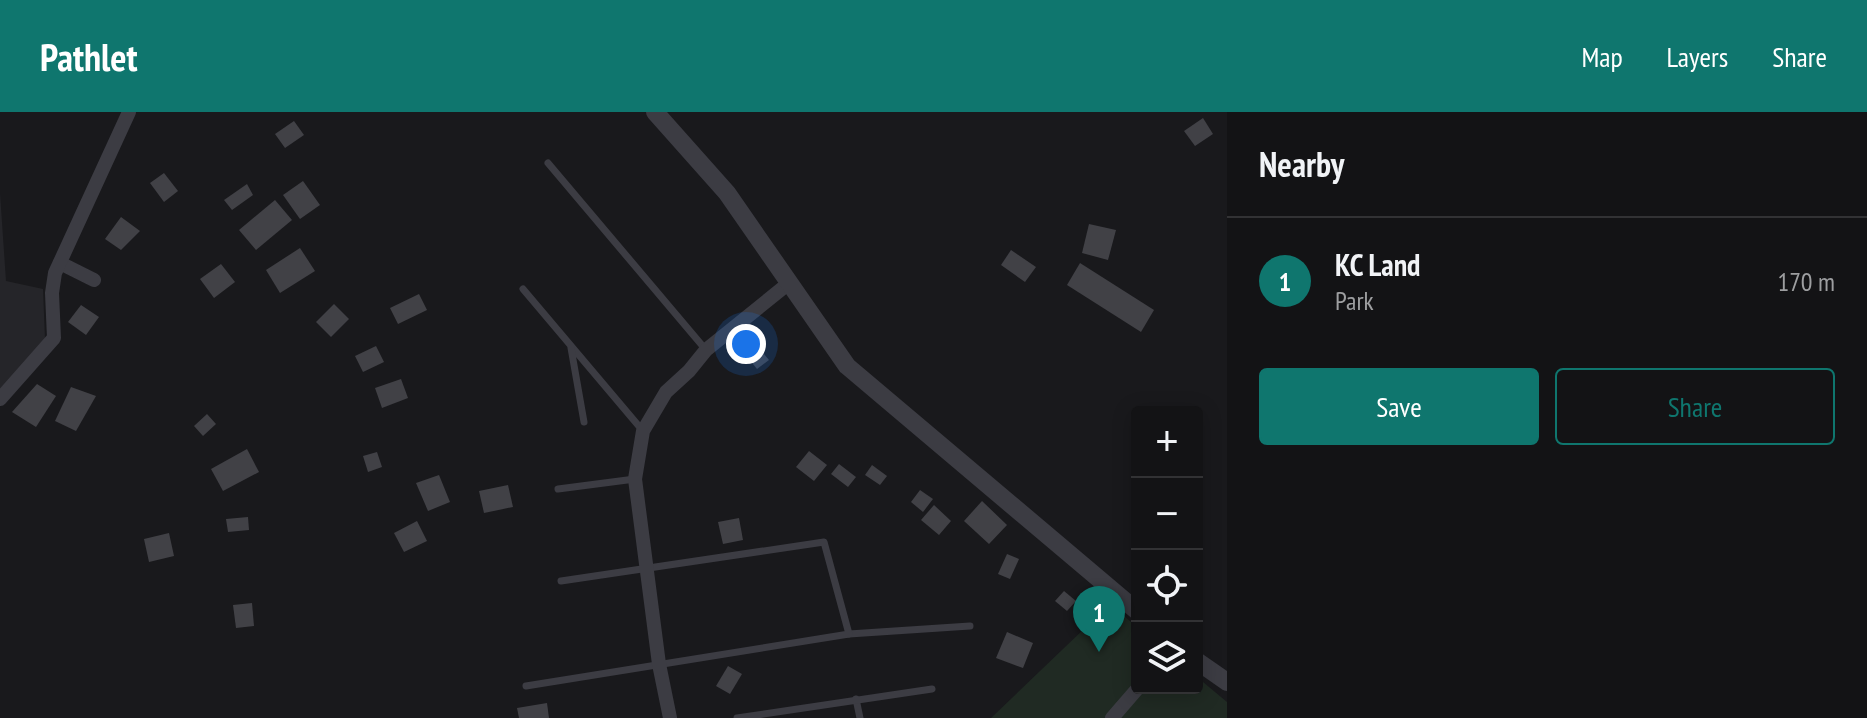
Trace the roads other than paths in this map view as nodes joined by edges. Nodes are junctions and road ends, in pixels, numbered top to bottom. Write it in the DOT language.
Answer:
graph roads {
  1 [pos="129,112"];
  2 [pos="655,112"];
  3 [pos="548,163"];
  4 [pos="60,263"];
  5 [pos="94,280"];
  6 [pos="789,283"];
  7 [pos="523,289"];
  8 [pos="571,346"];
  9 [pos="706,350"];
  10 [pos="0,399"];
  11 [pos="584,422"];
  12 [pos="643,431"];
  13 [pos="635,479"];
  14 [pos="558,489"];
  15 [pos="647,569"];
  16 [pos="561,581"];
  17 [pos="1131,606"];
  18 [pos="970,626"];
  19 [pos="849,634"];
  20 [pos="659,664"];
  21 [pos="1203,665"];
  22 [pos="1227,682"];
  23 [pos="526,686"];
  24 [pos="932,689"];
  25 [pos="1133,694"];
  26 [pos="856,699"];
  27 [pos="670,718"];
  28 [pos="737,718"];
  29 [pos="860,718"];
  30 [pos="1112,718"];
  1 -- 4 [label="street"];
  2 -- 6 [label="street"];
  3 -- 9 [label="lane"];
  4 -- 5 [label="street"];
  4 -- 10 [label="street"];
  6 -- 9 [label="street"];
  6 -- 17 [label="street"];
  7 -- 8 [label="lane"];
  8 -- 11 [label="lane"];
  8 -- 12 [label="lane"];
  9 -- 12 [label="street"];
  12 -- 13 [label="street"];
  13 -- 14 [label="lane"];
  13 -- 15 [label="street"];
  15 -- 16 [label="lane"];
  15 -- 19 [label="lane"];
  15 -- 20 [label="street"];
  18 -- 19 [label="lane"];
  19 -- 20 [label="lane"];
  20 -- 23 [label="lane"];
  20 -- 27 [label="street"];
  21 -- 22 [label="street"];
  24 -- 26 [label="lane"];
  25 -- 30 [label="street"];
  26 -- 28 [label="lane"];
  26 -- 29 [label="lane"];
}
